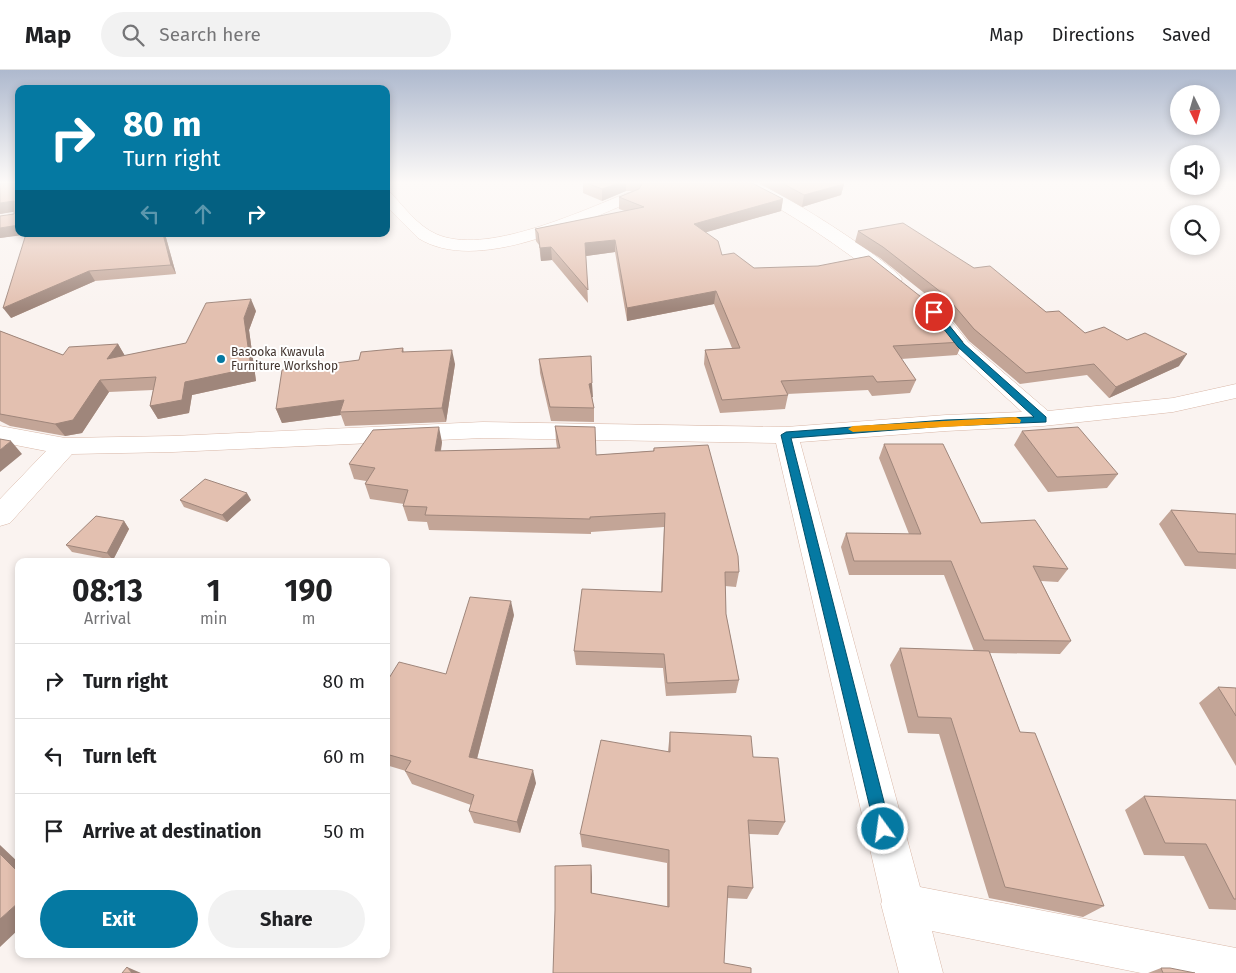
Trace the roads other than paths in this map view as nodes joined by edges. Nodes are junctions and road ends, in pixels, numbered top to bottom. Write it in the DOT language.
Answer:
graph roads {
  1 [pos="415,225"];
  2 [pos="561,225"];
  3 [pos="819,225"];
  4 [pos="903,287"];
  5 [pos="926,306"];
  6 [pos="1236,391"];
  7 [pos="1043,419"];
  8 [pos="0,434"];
  9 [pos="786,435"];
  10 [pos="65,446"];
  11 [pos="0,516"];
  12 [pos="902,904"];
  13 [pos="1236,970"];
  14 [pos="921,973"];
  1 -- 2 [label="street"];
  3 -- 4 [label="street"];
  5 -- 7 [label="street"];
  6 -- 7 [label="street"];
  7 -- 9 [label="street"];
  8 -- 10 [label="street"];
  9 -- 10 [label="street"];
  9 -- 12 [label="street"];
  10 -- 11 [label="street"];
  12 -- 13 [label="street"];
  12 -- 14 [label="street"];
}
